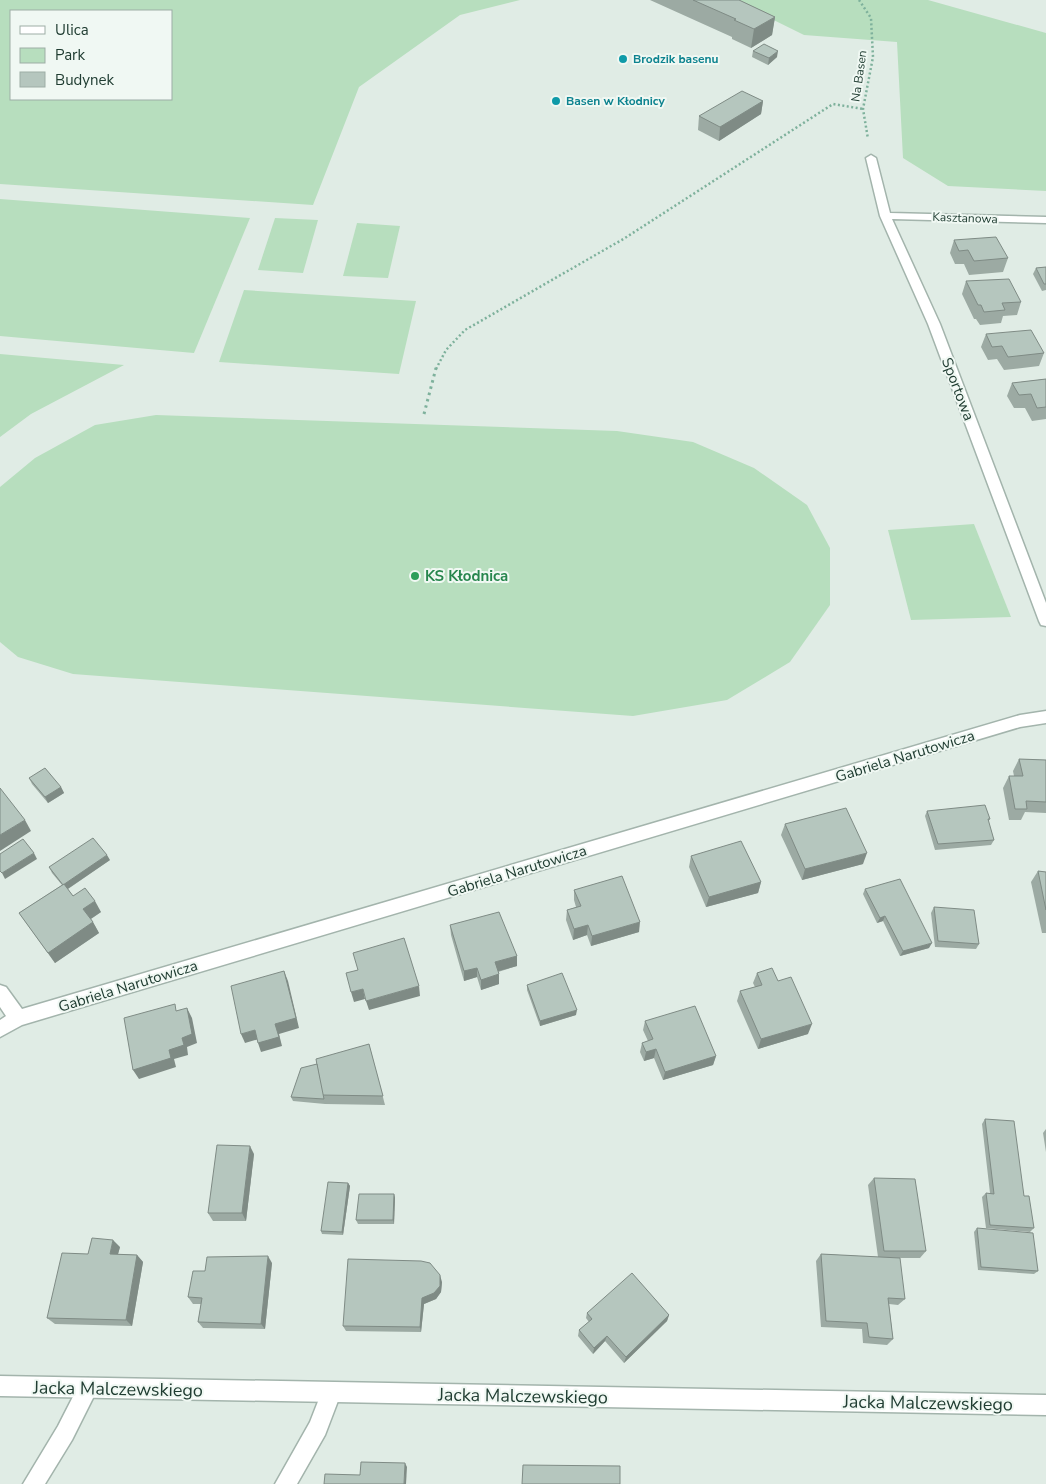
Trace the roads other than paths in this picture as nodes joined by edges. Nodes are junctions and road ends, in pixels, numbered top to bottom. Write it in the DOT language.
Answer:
graph roads {
  1 [pos="871,158"];
  2 [pos="885,216"];
  3 [pos="1046,220"];
  4 [pos="1046,621"];
  5 [pos="1046,717"];
  6 [pos="0,993"];
  7 [pos="18,1018"];
  8 [pos="0,1030"];
  9 [pos="0,1386"];
  10 [pos="88,1388"];
  11 [pos="331,1393"];
  12 [pos="1046,1406"];
  13 [pos="34,1484"];
  14 [pos="285,1484"];
  1 -- 2 [label="street, Sportowa"];
  2 -- 3 [label="street, Kasztanowa"];
  2 -- 4 [label="street, Sportowa"];
  5 -- 7 [label="street, Gabriela Narutowicza"];
  6 -- 7 [label="street"];
  7 -- 8 [label="street"];
  9 -- 10 [label="street, Jacka Malczewskiego"];
  10 -- 11 [label="street, Jacka Malczewskiego"];
  10 -- 13 [label="street"];
  11 -- 12 [label="street, Jacka Malczewskiego"];
  11 -- 14 [label="street"];
}
